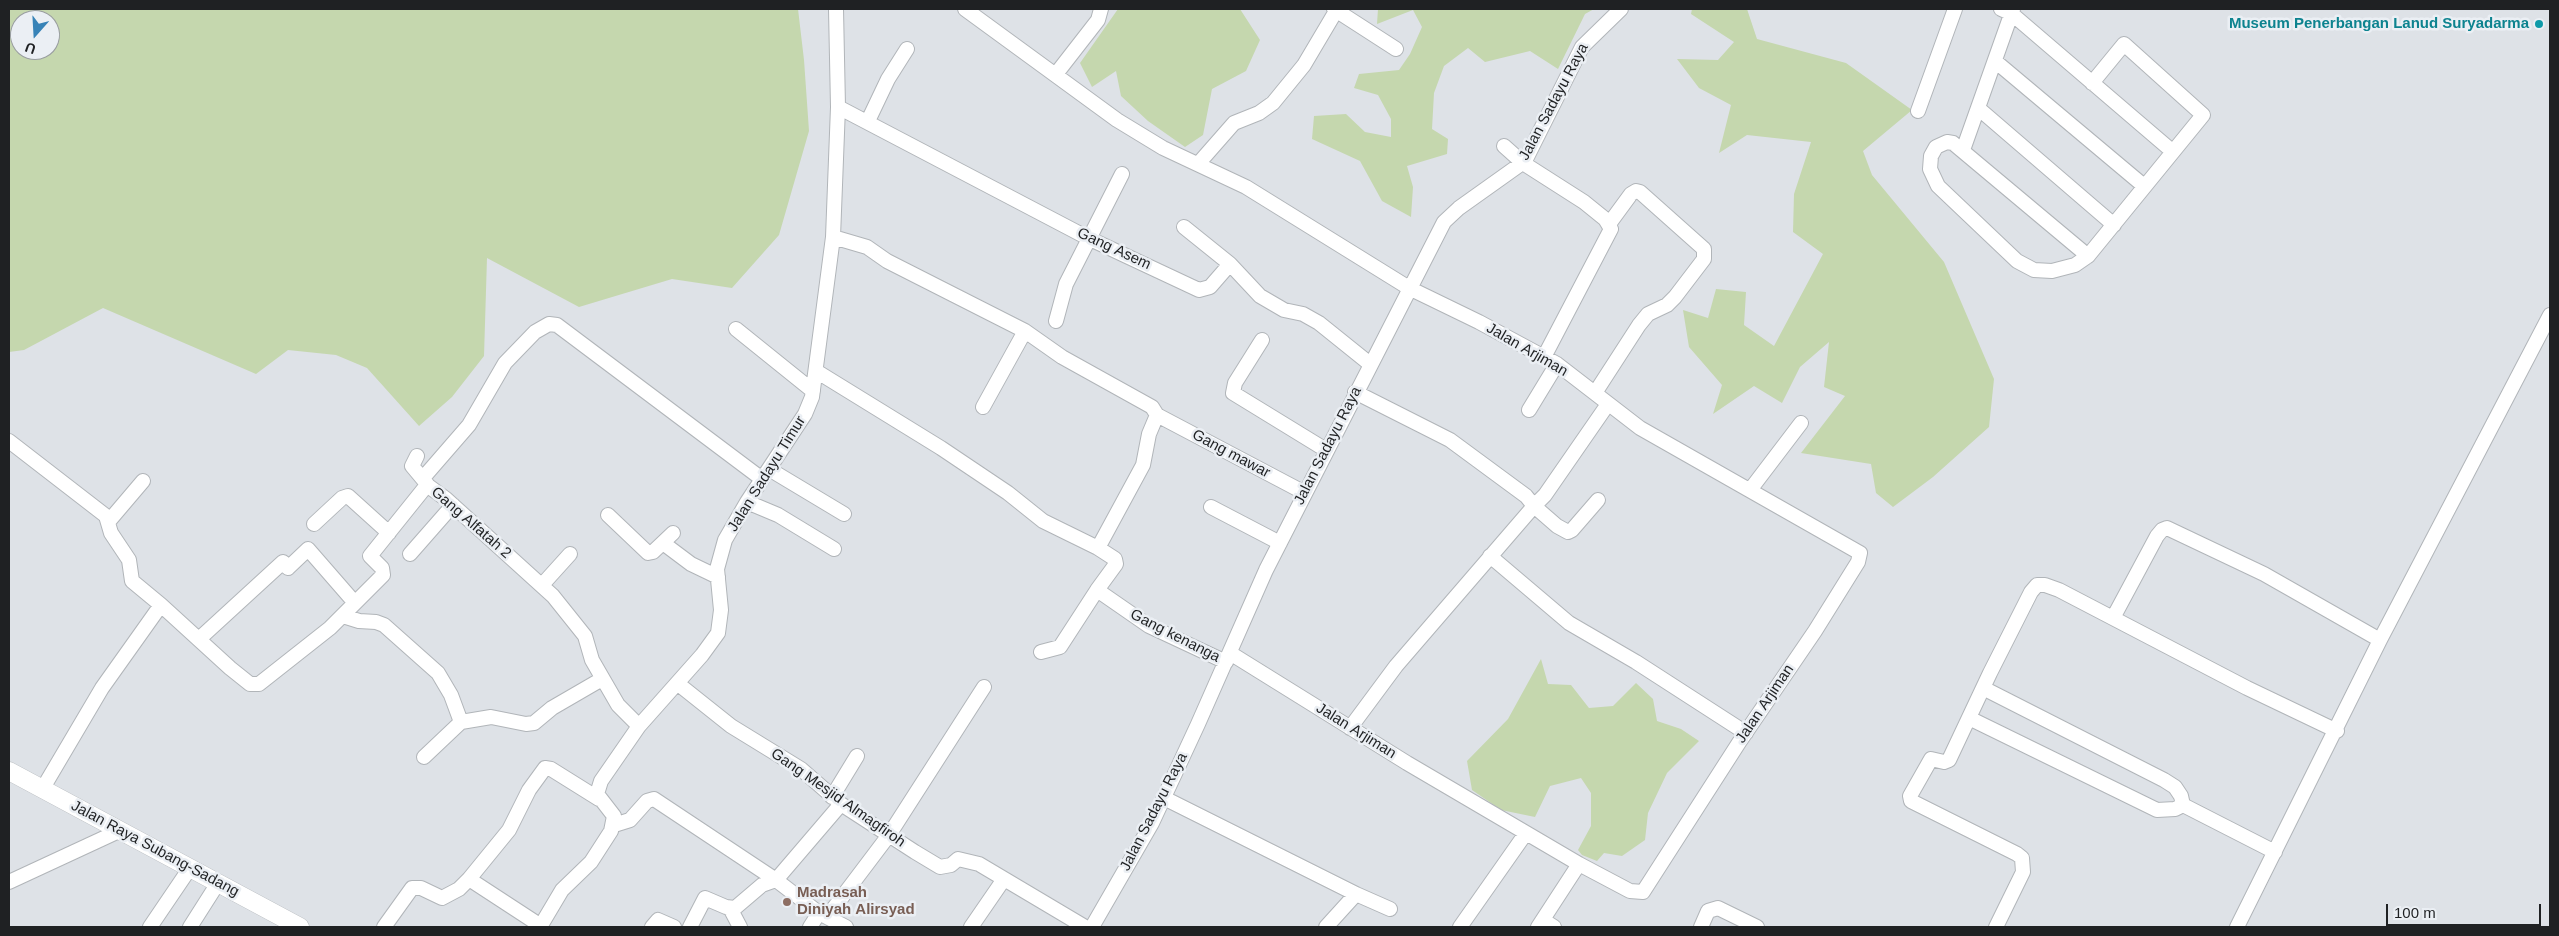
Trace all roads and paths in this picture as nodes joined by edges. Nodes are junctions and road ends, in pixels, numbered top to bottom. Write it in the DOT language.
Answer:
graph roads {
  1 [pos="836,9"];
  2 [pos="965,9"];
  3 [pos="1100,9"];
  4 [pos="1622,9"];
  5 [pos="1955,9"];
  6 [pos="1335,10"];
  7 [pos="2009,10"];
  8 [pos="907,49"];
  9 [pos="1396,49"];
  10 [pos="1995,61"];
  11 [pos="1056,74"];
  12 [pos="2092,83"];
  13 [pos="838,107"];
  14 [pos="1978,108"];
  15 [pos="1918,111"];
  16 [pos="868,121"];
  17 [pos="1504,146"];
  18 [pos="1963,150"];
  19 [pos="2172,151"];
  20 [pos="1523,163"];
  21 [pos="1198,164"];
  22 [pos="1122,174"];
  23 [pos="2144,186"];
  24 [pos="1609,224"];
  25 [pos="2114,224"];
  26 [pos="1184,227"];
  27 [pos="833,237"];
  28 [pos="1088,238"];
  29 [pos="2088,256"];
  30 [pos="1230,264"];
  31 [pos="1409,288"];
  32 [pos="2550,315"];
  33 [pos="1056,321"];
  34 [pos="736,329"];
  35 [pos="1025,331"];
  36 [pos="1262,340"];
  37 [pos="1544,357"];
  38 [pos="1370,364"];
  39 [pos="1557,364"];
  40 [pos="816,371"];
  41 [pos="813,391"];
  42 [pos="1355,392"];
  43 [pos="1594,393"];
  44 [pos="1608,404"];
  45 [pos="983,408"];
  46 [pos="1529,410"];
  47 [pos="1157,415"];
  48 [pos="1801,422"];
  49 [pos="9,441"];
  50 [pos="1326,450"];
  51 [pos="417,456"];
  52 [pos="766,474"];
  53 [pos="425,481"];
  54 [pos="143,482"];
  55 [pos="1750,490"];
  56 [pos="1305,493"];
  57 [pos="1598,500"];
  58 [pos="746,502"];
  59 [pos="453,505"];
  60 [pos="1534,506"];
  61 [pos="1211,507"];
  62 [pos="844,514"];
  63 [pos="608,515"];
  64 [pos="109,521"];
  65 [pos="314,524"];
  66 [pos="389,532"];
  67 [pos="1280,542"];
  68 [pos="1098,548"];
  69 [pos="834,549"];
  70 [pos="410,554"];
  71 [pos="570,554"];
  72 [pos="1490,556"];
  73 [pos="718,577"];
  74 [pos="542,585"];
  75 [pos="1097,590"];
  76 [pos="355,603"];
  77 [pos="161,605"];
  78 [pos="343,616"];
  79 [pos="2113,618"];
  80 [pos="198,639"];
  81 [pos="2380,640"];
  82 [pos="1040,652"];
  83 [pos="1228,657"];
  84 [pos="602,679"];
  85 [pos="677,683"];
  86 [pos="984,687"];
  87 [pos="1983,688"];
  88 [pos="1969,718"];
  89 [pos="461,722"];
  90 [pos="639,726"];
  91 [pos="1350,728"];
  92 [pos="2337,731"];
  93 [pos="1746,732"];
  94 [pos="858,756"];
  95 [pos="424,757"];
  96 [pos="9,771"];
  97 [pos="42,788"];
  98 [pos="599,798"];
  99 [pos="1164,798"];
  100 [pos="836,800"];
  101 [pos="2183,806"];
  102 [pos="614,825"];
  103 [pos="119,831"];
  104 [pos="1526,833"];
  105 [pos="889,835"];
  106 [pos="2275,852"];
  107 [pos="1579,864"];
  108 [pos="190,868"];
  109 [pos="1004,878"];
  110 [pos="469,879"];
  111 [pos="776,880"];
  112 [pos="9,882"];
  113 [pos="218,883"];
  114 [pos="1356,894"];
  115 [pos="730,908"];
  116 [pos="1390,909"];
  117 [pos="823,915"];
  118 [pos="1545,925"];
  119 [pos="541,926"];
  120 [pos="150,927"];
  121 [pos="190,927"];
  122 [pos="300,927"];
  123 [pos="384,927"];
  124 [pos="652,927"];
  125 [pos="674,927"];
  126 [pos="690,927"];
  127 [pos="740,927"];
  128 [pos="810,927"];
  129 [pos="846,927"];
  130 [pos="971,927"];
  131 [pos="1085,927"];
  132 [pos="1092,927"];
  133 [pos="1326,927"];
  134 [pos="1460,927"];
  135 [pos="1700,927"];
  136 [pos="1757,927"];
  137 [pos="1996,927"];
  138 [pos="2237,927"];
  1 -- 13 [label="street, Jalan Sadayu Timur"];
  2 -- 11 [label="street, Jalan Arjiman"];
  3 -- 11 [label="street"];
  4 -- 20 [label="street, Jalan Sadayu Raya"];
  5 -- 15 [label="street"];
  6 -- 9 [label="street"];
  6 -- 21 [label="street"];
  7 -- 10 [label="street"];
  7 -- 12 [label="street"];
  8 -- 16 [label="street"];
  10 -- 14 [label="street"];
  10 -- 23 [label="street"];
  11 -- 21 [label="street, Jalan Arjiman"];
  12 -- 19 [label="street"];
  12 -- 19 [label="street"];
  13 -- 16 [label="street, Gang Asem"];
  13 -- 27 [label="street, Jalan Sadayu Timur"];
  14 -- 18 [label="street"];
  14 -- 25 [label="street"];
  16 -- 28 [label="street, Gang Asem"];
  17 -- 20 [label="street"];
  18 -- 29 [label="street"];
  18 -- 29 [label="street"];
  19 -- 23 [label="street"];
  20 -- 24 [label="street"];
  20 -- 31 [label="street, Jalan Sadayu Raya"];
  21 -- 31 [label="street, Jalan Arjiman"];
  22 -- 28 [label="street"];
  23 -- 25 [label="street"];
  24 -- 37 [label="street"];
  24 -- 43 [label="street"];
  25 -- 29 [label="street"];
  26 -- 30 [label="street"];
  27 -- 35 [label="street, Gang mawar"];
  27 -- 40 [label="street, Jalan Sadayu Timur"];
  28 -- 30 [label="street, Gang Asem"];
  28 -- 33 [label="street"];
  30 -- 38 [label="street"];
  31 -- 37 [label="street, Jalan Arjiman"];
  31 -- 38 [label="street, Jalan Sadayu Raya"];
  32 -- 81 [label="street"];
  34 -- 41 [label="street"];
  35 -- 45 [label="street"];
  35 -- 47 [label="street, Gang mawar"];
  36 -- 50 [label="street"];
  37 -- 39 [label="street, Jalan Arjiman"];
  38 -- 42 [label="street, Jalan Sadayu Raya"];
  39 -- 43 [label="street, Jalan Arjiman"];
  39 -- 46 [label="street"];
  40 -- 41 [label="street, Jalan Sadayu Timur"];
  40 -- 68 [label="street"];
  41 -- 52 [label="street, Jalan Sadayu Timur"];
  42 -- 50 [label="street, Jalan Sadayu Raya"];
  42 -- 60 [label="street"];
  43 -- 44 [label="street, Jalan Arjiman"];
  44 -- 55 [label="street, Jalan Arjiman"];
  44 -- 60 [label="street"];
  47 -- 56 [label="street, Gang mawar"];
  47 -- 68 [label="street"];
  48 -- 55 [label="street"];
  49 -- 64 [label="street"];
  50 -- 56 [label="street, Jalan Sadayu Raya"];
  51 -- 53 [label="street"];
  52 -- 53 [label="street"];
  52 -- 58 [label="street, Jalan Sadayu Timur"];
  52 -- 62 [label="street"];
  53 -- 59 [label="street, Gang Alfatah 2"];
  53 -- 66 [label="street, Gang Alfatah 2"];
  54 -- 64 [label="street"];
  55 -- 93 [label="street, Jalan Arjiman"];
  56 -- 67 [label="street, Jalan Sadayu Raya"];
  57 -- 60 [label="street"];
  58 -- 69 [label="street"];
  58 -- 73 [label="street, Jalan Sadayu Timur"];
  59 -- 70 [label="street"];
  59 -- 74 [label="street, Gang Alfatah 2"];
  60 -- 72 [label="street"];
  61 -- 67 [label="street"];
  63 -- 73 [label="street"];
  64 -- 77 [label="street"];
  65 -- 66 [label="street"];
  66 -- 76 [label="street, Gang Alfatah 2"];
  67 -- 83 [label="street, Jalan Sadayu Raya"];
  68 -- 75 [label="street"];
  71 -- 74 [label="street"];
  72 -- 91 [label="street"];
  72 -- 93 [label="street"];
  73 -- 85 [label="street, Jalan Sadayu Timur"];
  74 -- 84 [label="street, Gang Alfatah 2"];
  75 -- 82 [label="street"];
  75 -- 83 [label="street, Gang kenanga"];
  76 -- 78 [label="street, Gang Alfatah 2"];
  76 -- 80 [label="street"];
  77 -- 80 [label="street"];
  77 -- 97 [label="street"];
  78 -- 80 [label="street, Gang Alfatah 2"];
  78 -- 89 [label="street"];
  79 -- 81 [label="street"];
  79 -- 87 [label="street"];
  79 -- 92 [label="street"];
  81 -- 92 [label="street"];
  83 -- 91 [label="street, Jalan Arjiman"];
  83 -- 99 [label="street, Jalan Sadayu Raya"];
  84 -- 89 [label="street"];
  84 -- 90 [label="street, Gang Alfatah 2"];
  85 -- 90 [label="street, Jalan Sadayu Timur"];
  85 -- 100 [label="street, Gang Mesjid Almagfiroh"];
  86 -- 105 [label="street"];
  87 -- 88 [label="street"];
  87 -- 101 [label="street"];
  88 -- 101 [label="street"];
  88 -- 137 [label="street"];
  89 -- 95 [label="street"];
  90 -- 98 [label="street, Jalan Sadayu Timur"];
  91 -- 104 [label="street, Jalan Arjiman"];
  92 -- 106 [label="street"];
  93 -- 107 [label="street, Jalan Arjiman"];
  94 -- 100 [label="street"];
  96 -- 97 [label="main road, Jalan Raya Subang-Sadang"];
  97 -- 103 [label="main road, Jalan Raya Subang-Sadang"];
  98 -- 102 [label="street"];
  98 -- 110 [label="street"];
  99 -- 114 [label="street"];
  99 -- 132 [label="street, Jalan Sadayu Raya"];
  100 -- 105 [label="street, Gang Mesjid Almagfiroh"];
  100 -- 111 [label="street"];
  101 -- 106 [label="street"];
  102 -- 111 [label="street"];
  102 -- 119 [label="street"];
  103 -- 108 [label="main road, Jalan Raya Subang-Sadang"];
  103 -- 112 [label="street"];
  104 -- 107 [label="street, Jalan Arjiman"];
  104 -- 134 [label="street"];
  105 -- 109 [label="street, Gang Mesjid Almagfiroh"];
  105 -- 117 [label="street"];
  106 -- 138 [label="street"];
  107 -- 118 [label="street"];
  108 -- 113 [label="main road, Jalan Raya Subang-Sadang"];
  108 -- 120 [label="street"];
  109 -- 130 [label="street"];
  109 -- 131 [label="street, Gang Mesjid Almagfiroh"];
  110 -- 119 [label="street"];
  110 -- 123 [label="street"];
  111 -- 115 [label="street"];
  111 -- 117 [label="street"];
  113 -- 121 [label="street"];
  113 -- 122 [label="main road, Jalan Raya Subang-Sadang"];
  114 -- 116 [label="street"];
  114 -- 133 [label="street"];
  115 -- 126 [label="street"];
  115 -- 127 [label="street"];
  117 -- 128 [label="street"];
  117 -- 129 [label="street"];
  124 -- 125 [label="street"];
  135 -- 136 [label="street"];
}
